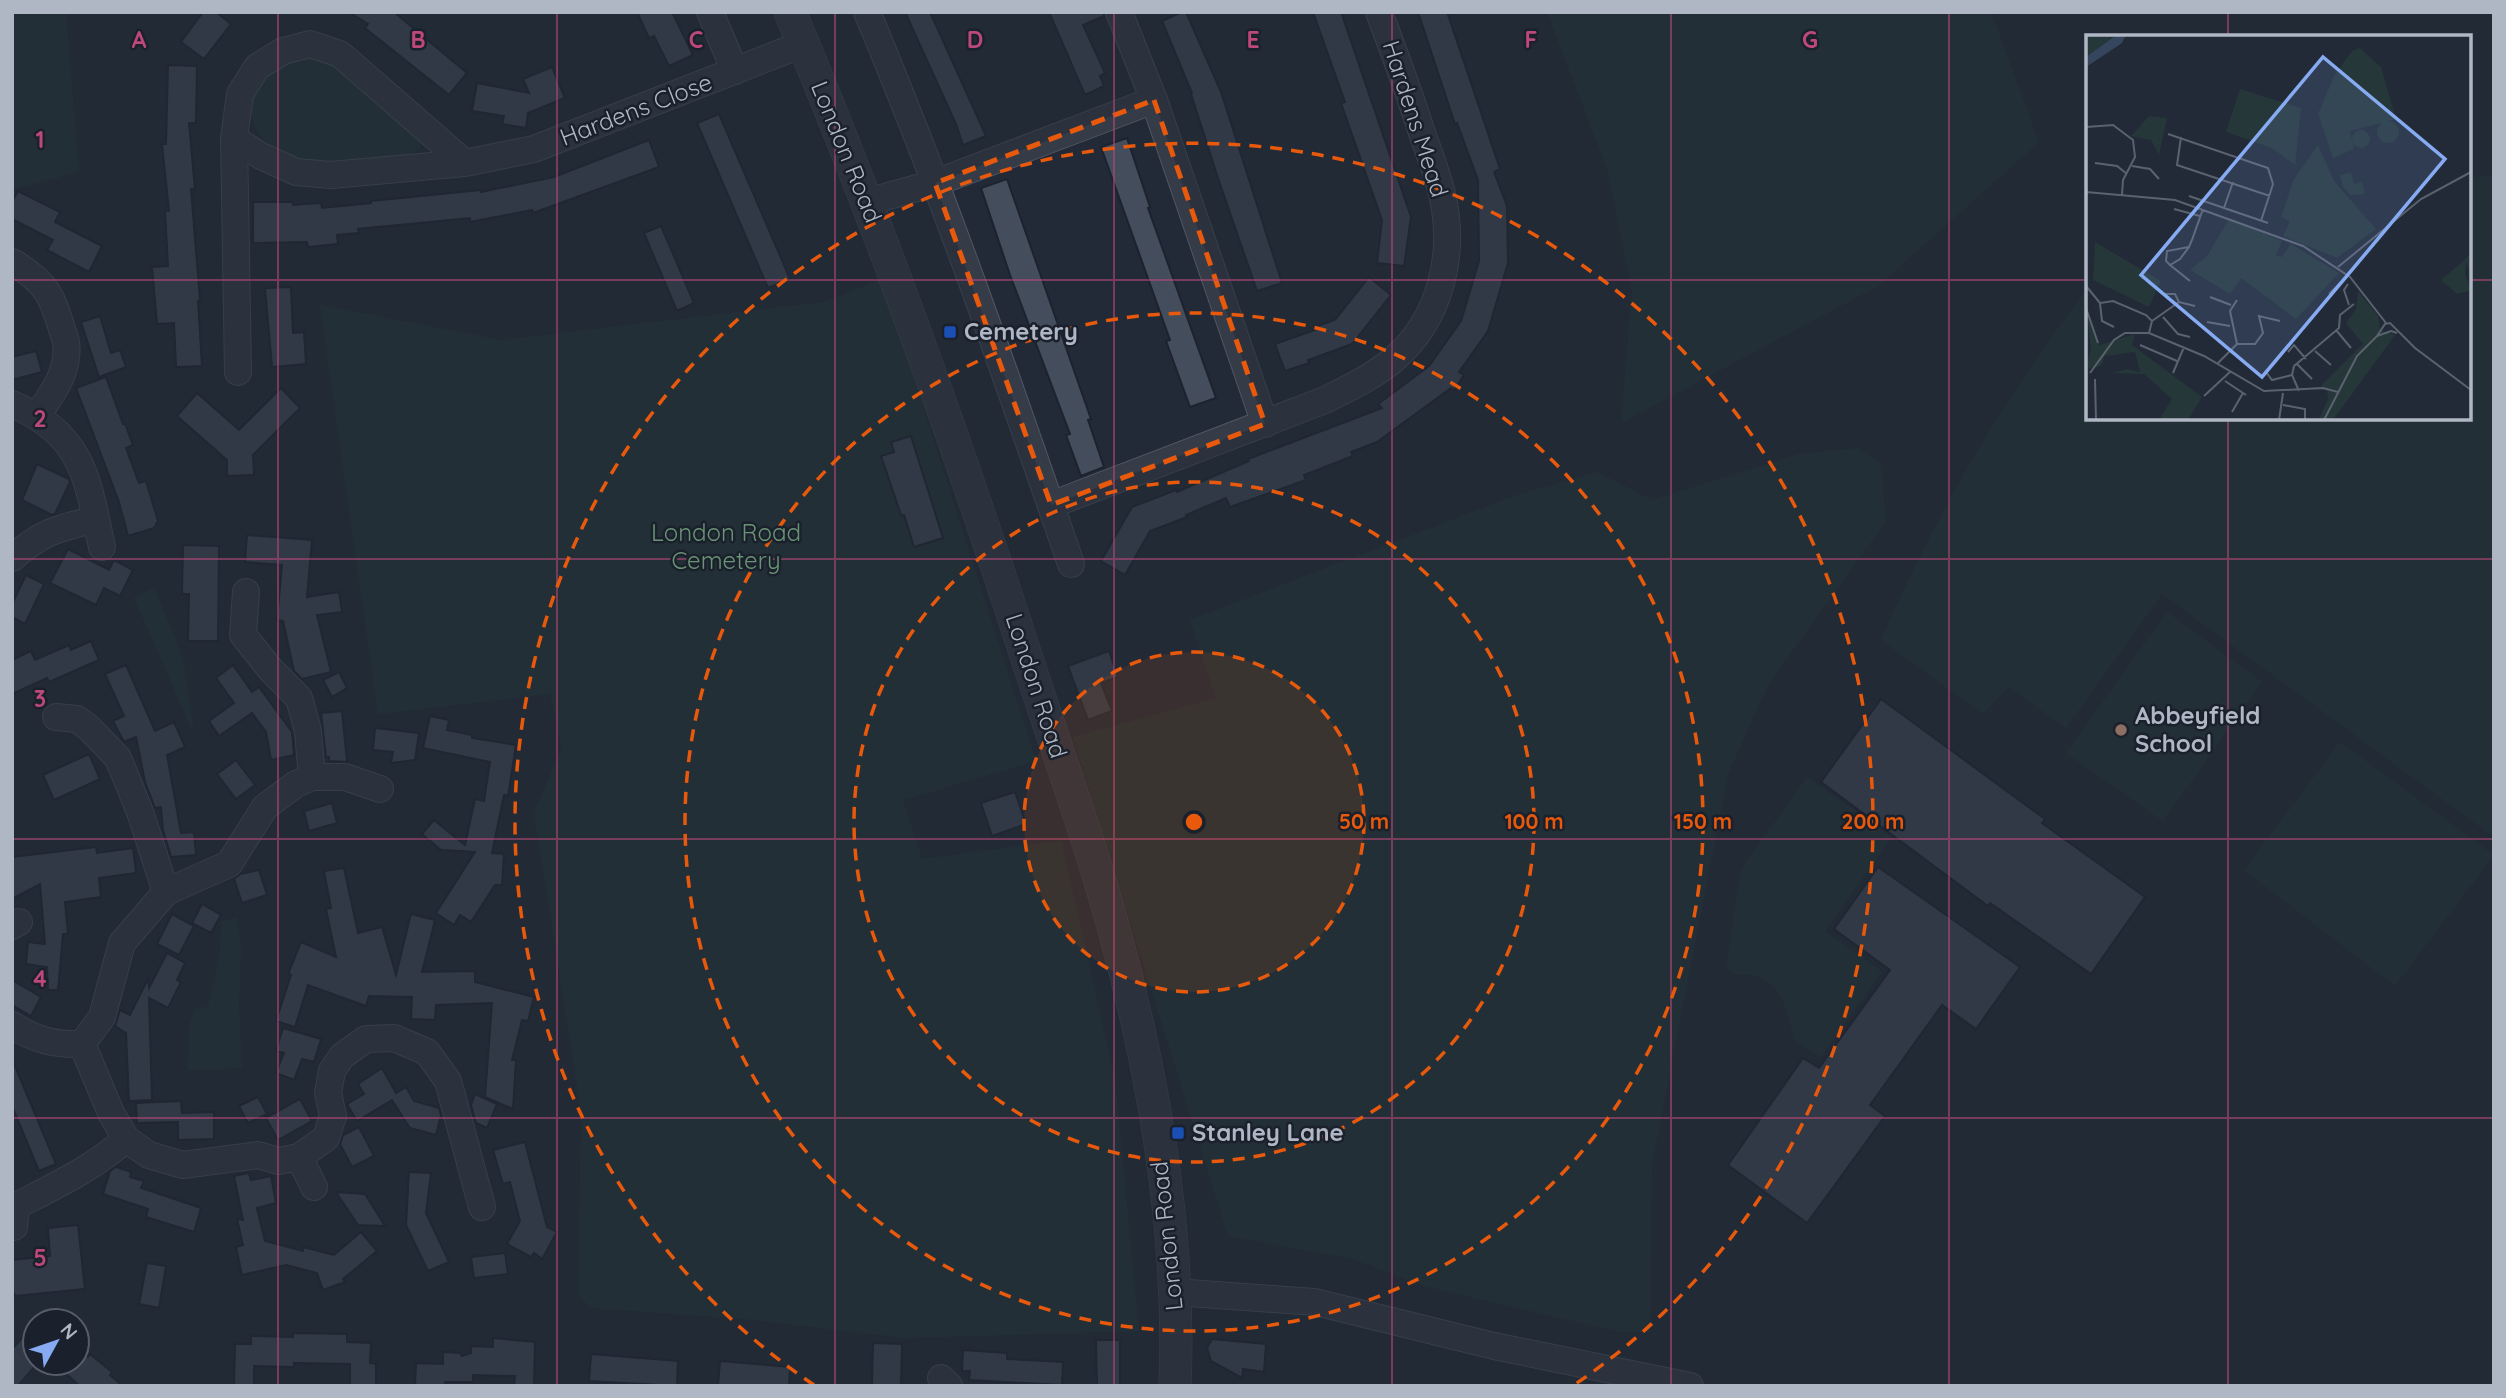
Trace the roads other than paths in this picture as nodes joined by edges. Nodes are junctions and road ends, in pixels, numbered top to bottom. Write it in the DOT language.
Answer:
graph roads {
  1 [pos="710,12"];
  2 [pos="790,12"];
  3 [pos="867,12"];
  4 [pos="1119,12"];
  5 [pos="1379,12"];
  6 [pos="803,44"];
  7 [pos="735,71"];
  8 [pos="1154,100"];
  9 [pos="234,139"];
  10 [pos="465,163"];
  11 [pos="935,183"];
  12 [pos="867,202"];
  13 [pos="12,262"];
  14 [pos="238,372"];
  15 [pos="12,404"];
  16 [pos="37,416"];
  17 [pos="1265,424"];
  18 [pos="1051,505"];
  19 [pos="96,519"];
  20 [pos="102,547"];
  21 [pos="12,558"];
  22 [pos="1071,564"];
  23 [pos="246,592"];
  24 [pos="56,717"];
  25 [pos="312,777"];
  26 [pos="380,789"];
  27 [pos="166,892"];
  28 [pos="12,1025"];
  29 [pos="82,1044"];
  30 [pos="126,1139"];
  31 [pos="299,1157"];
  32 [pos="314,1187"];
  33 [pos="482,1206"];
  34 [pos="14,1211"];
  35 [pos="1175,1292"];
  36 [pos="1175,1386"];
  37 [pos="1690,1386"];
  1 -- 7 [label="street"];
  2 -- 6 [label="street, London Road"];
  3 -- 11 [label="street"];
  4 -- 8 [label="street"];
  5 -- 17 [label="street, Hardens Mead"];
  6 -- 7 [label="street, Hardens Close"];
  6 -- 12 [label="street, London Road"];
  7 -- 10 [label="street, Hardens Close"];
  8 -- 11 [label="street"];
  8 -- 17 [label="street"];
  9 -- 10 [label="street, Hardens Close"];
  9 -- 10 [label="street"];
  9 -- 14 [label="street"];
  11 -- 12 [label="street"];
  11 -- 18 [label="street"];
  12 -- 35 [label="street, London Road"];
  13 -- 16 [label="street"];
  15 -- 16 [label="street"];
  16 -- 19 [label="street"];
  17 -- 18 [label="street, Hardens Mead"];
  18 -- 22 [label="street"];
  19 -- 20 [label="street"];
  19 -- 21 [label="street"];
  23 -- 25 [label="street"];
  24 -- 27 [label="street"];
  25 -- 26 [label="street"];
  25 -- 27 [label="street"];
  27 -- 29 [label="street"];
  28 -- 29 [label="street"];
  29 -- 30 [label="street"];
  30 -- 31 [label="street"];
  30 -- 34 [label="street"];
  31 -- 32 [label="street"];
  31 -- 33 [label="street"];
  35 -- 36 [label="street, London Road"];
  35 -- 37 [label="street"];
}
